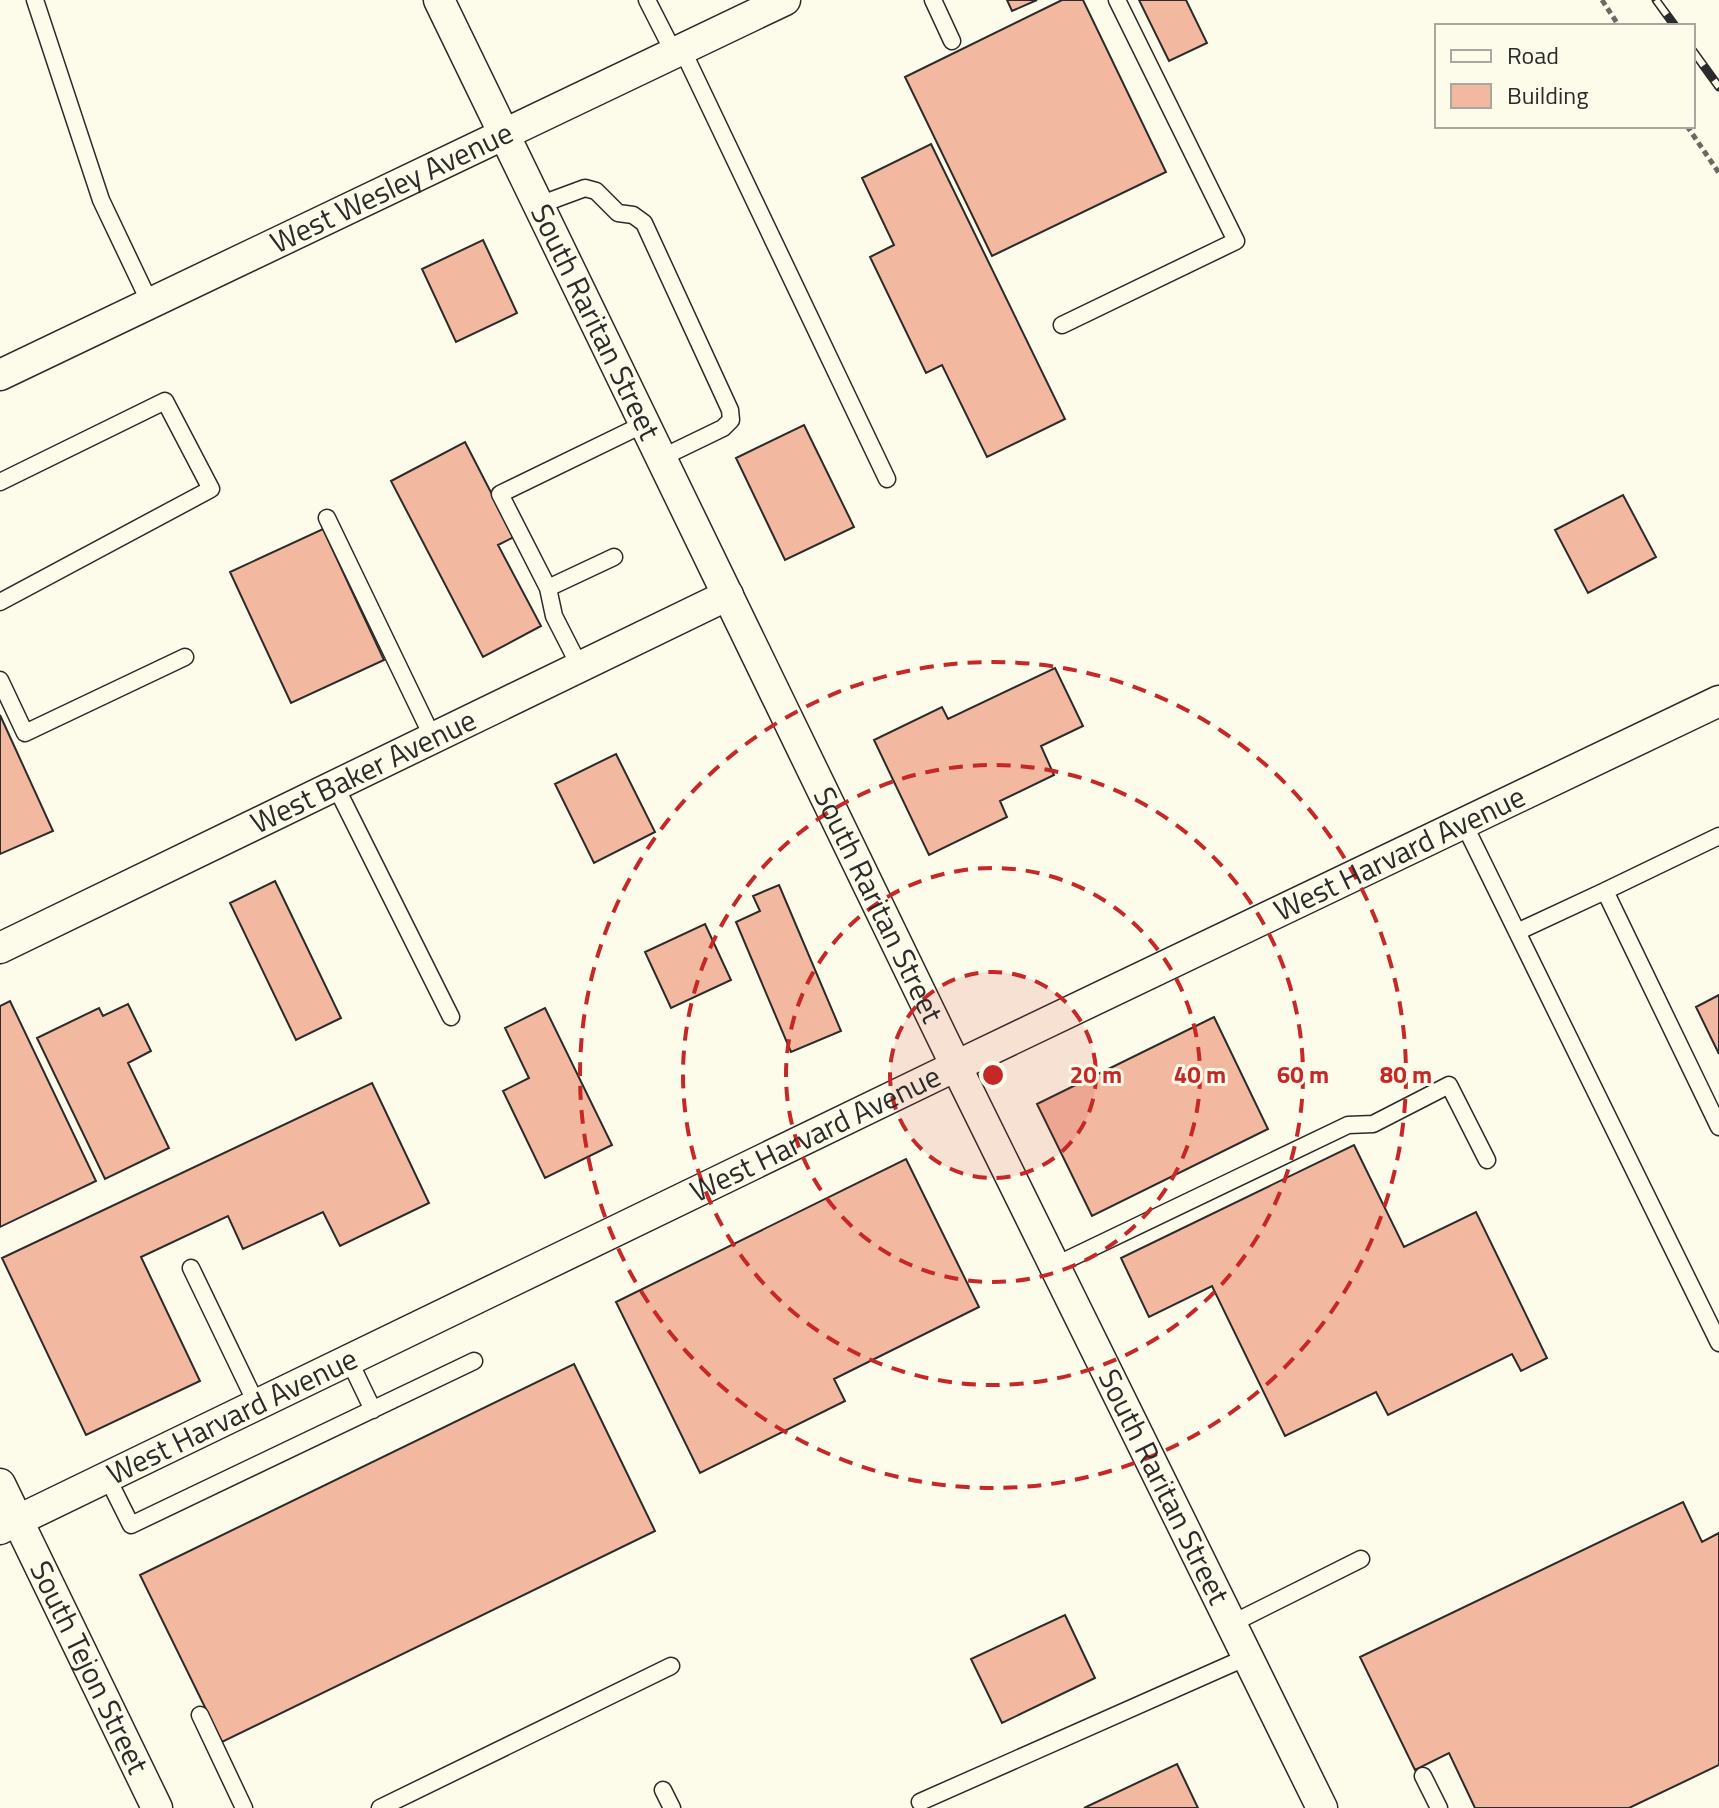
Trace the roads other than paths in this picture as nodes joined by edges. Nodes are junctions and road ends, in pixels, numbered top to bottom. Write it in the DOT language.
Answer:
graph roads {
  1 [pos="35,0"];
  2 [pos="439,0"];
  3 [pos="647,0"];
  4 [pos="785,0"];
  5 [pos="933,0"];
  6 [pos="1117,0"];
  7 [pos="952,41"];
  8 [pos="678,51"];
  9 [pos="504,134"];
  10 [pos="539,205"];
  11 [pos="150,303"];
  12 [pos="1062,325"];
  13 [pos="0,374"];
  14 [pos="644,424"];
  15 [pos="661,458"];
  16 [pos="887,479"];
  17 [pos="0,482"];
  18 [pos="327,518"];
  19 [pos="614,557"];
  20 [pos="548,588"];
  21 [pos="728,595"];
  22 [pos="0,602"];
  23 [pos="185,657"];
  24 [pos="580,667"];
  25 [pos="0,680"];
  26 [pos="1719,701"];
  27 [pos="433,738"];
  28 [pos="335,785"];
  29 [pos="1464,824"];
  30 [pos="1719,836"];
  31 [pos="1605,891"];
  32 [pos="1517,932"];
  33 [pos="0,948"];
  34 [pos="451,1017"];
  35 [pos="956,1066"];
  36 [pos="1719,1127"];
  37 [pos="1487,1160"];
  38 [pos="1054,1266"];
  39 [pos="191,1268"];
  40 [pos="1719,1343"];
  41 [pos="349,1360"];
  42 [pos="474,1361"];
  43 [pos="257,1405"];
  44 [pos="373,1410"];
  45 [pos="107,1477"];
  46 [pos="0,1484"];
  47 [pos="9,1525"];
  48 [pos="1361,1559"];
  49 [pos="1231,1624"];
  50 [pos="1247,1657"];
  51 [pos="671,1666"];
  52 [pos="200,1715"];
  53 [pos="1423,1776"];
  54 [pos="663,1790"];
  55 [pos="920,1802"];
  56 [pos="157,1808"];
  57 [pos="244,1808"];
  58 [pos="380,1808"];
  59 [pos="672,1808"];
  60 [pos="1322,1808"];
  61 [pos="1439,1808"];
  1 -- 11 [label="lane"];
  2 -- 9 [label="street, South Raritan Street"];
  3 -- 8 [label="lane"];
  4 -- 8 [label="street, West Wesley Avenue"];
  5 -- 7 [label="lane"];
  6 -- 12 [label="lane"];
  8 -- 9 [label="street, West Wesley Avenue"];
  8 -- 16 [label="lane"];
  9 -- 10 [label="street, South Raritan Street"];
  9 -- 11 [label="street, West Wesley Avenue"];
  10 -- 14 [label="street, South Raritan Street"];
  10 -- 15 [label="lane"];
  11 -- 13 [label="street, West Wesley Avenue"];
  14 -- 15 [label="street, South Raritan Street"];
  14 -- 20 [label="lane"];
  15 -- 21 [label="street, South Raritan Street"];
  17 -- 22 [label="lane"];
  18 -- 27 [label="lane"];
  19 -- 20 [label="lane"];
  20 -- 24 [label="lane"];
  21 -- 24 [label="street, West Baker Avenue"];
  21 -- 35 [label="street, South Raritan Street"];
  23 -- 25 [label="lane"];
  24 -- 27 [label="street, West Baker Avenue"];
  26 -- 29 [label="street, West Harvard Avenue"];
  27 -- 28 [label="street, West Baker Avenue"];
  28 -- 33 [label="street, West Baker Avenue"];
  28 -- 34 [label="lane"];
  29 -- 32 [label="lane"];
  29 -- 35 [label="street, West Harvard Avenue"];
  30 -- 31 [label="lane"];
  31 -- 32 [label="lane"];
  31 -- 36 [label="lane"];
  32 -- 40 [label="lane"];
  35 -- 38 [label="street, South Raritan Street"];
  35 -- 41 [label="street, West Harvard Avenue"];
  37 -- 38 [label="lane"];
  38 -- 49 [label="street, South Raritan Street"];
  39 -- 43 [label="lane"];
  41 -- 43 [label="street, West Harvard Avenue"];
  41 -- 44 [label="lane"];
  42 -- 44 [label="lane"];
  43 -- 45 [label="street, West Harvard Avenue"];
  44 -- 45 [label="lane"];
  45 -- 47 [label="street, West Harvard Avenue"];
  46 -- 47 [label="street, South Tejon Street"];
  47 -- 56 [label="street, South Tejon Street"];
  48 -- 49 [label="lane"];
  49 -- 50 [label="street, South Raritan Street"];
  50 -- 55 [label="lane"];
  50 -- 60 [label="street, South Raritan Street"];
  51 -- 58 [label="lane"];
  52 -- 57 [label="lane"];
  53 -- 61 [label="lane"];
  54 -- 59 [label="lane"];
}
